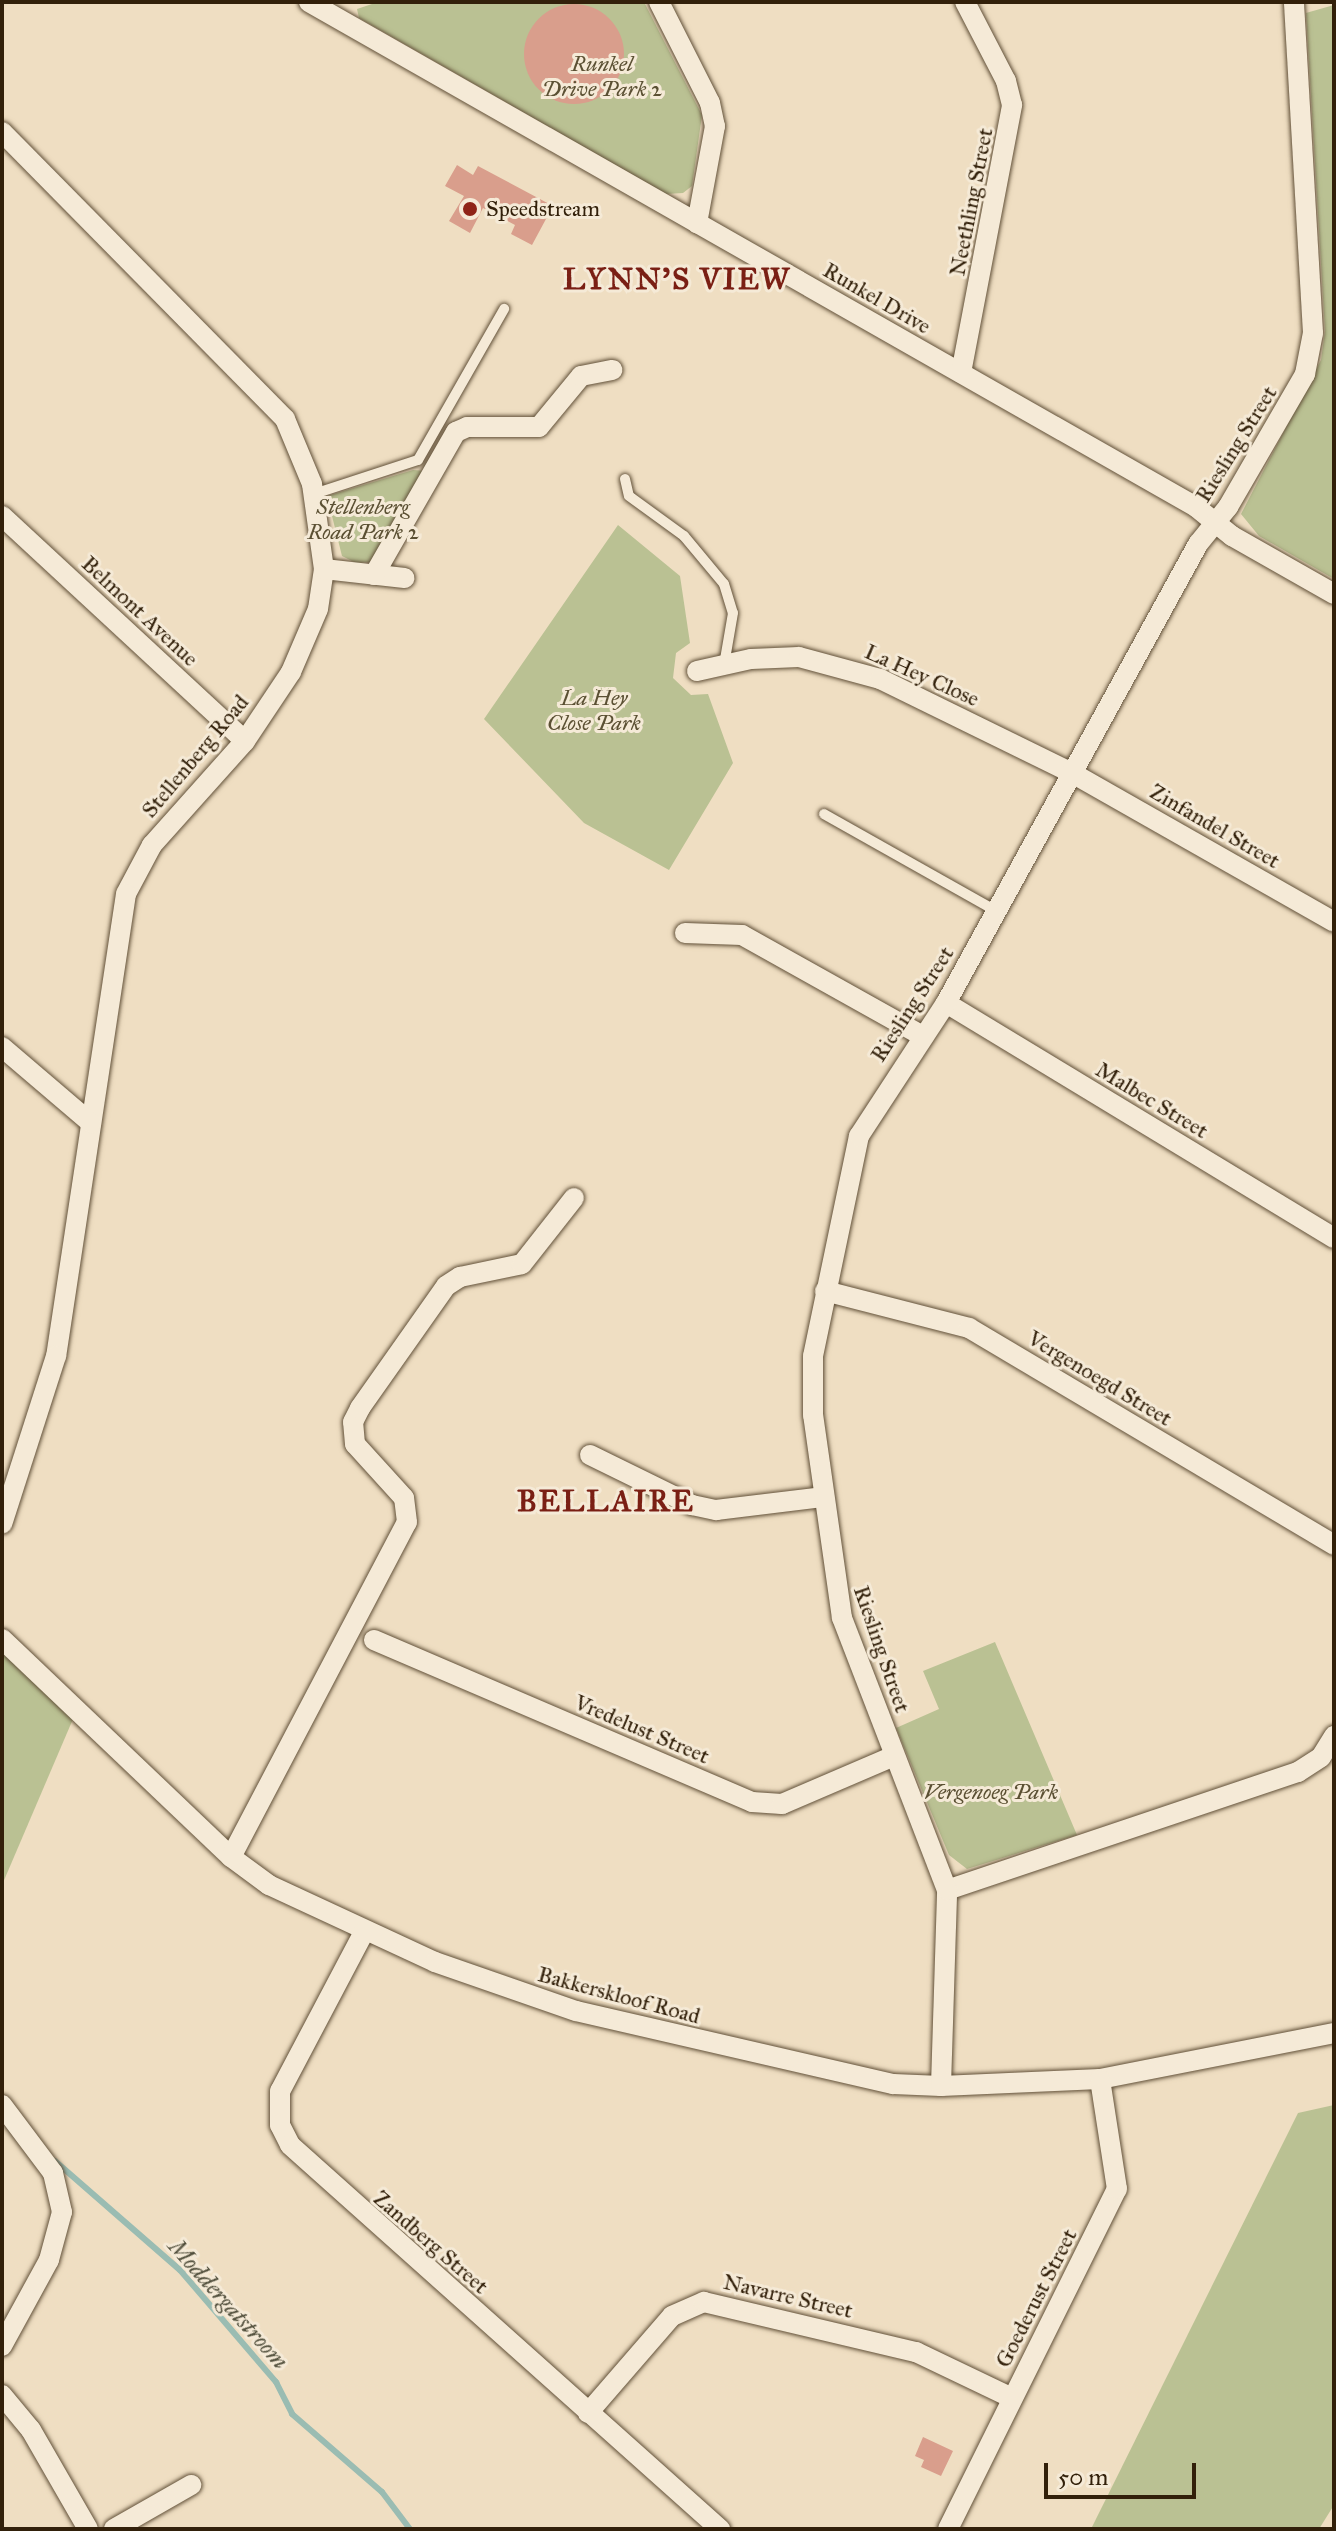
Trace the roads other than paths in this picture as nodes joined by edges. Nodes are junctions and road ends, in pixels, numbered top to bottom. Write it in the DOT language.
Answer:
graph roads {
  1 [pos="309,2"];
  2 [pos="659,2"];
  3 [pos="965,2"];
  4 [pos="1294,2"];
  5 [pos="2,132"];
  6 [pos="697,223"];
  7 [pos="504,309"];
  8 [pos="612,370"];
  9 [pos="961,373"];
  10 [pos="625,479"];
  11 [pos="314,494"];
  12 [pos="2,516"];
  13 [pos="1215,523"];
  14 [pos="324,569"];
  15 [pos="374,575"];
  16 [pos="404,578"];
  17 [pos="1334,594"];
  18 [pos="724,665"];
  19 [pos="697,671"];
  20 [pos="245,741"];
  21 [pos="1072,773"];
  22 [pos="824,814"];
  23 [pos="996,911"];
  24 [pos="1334,922"];
  25 [pos="685,933"];
  26 [pos="946,1003"];
  27 [pos="923,1036"];
  28 [pos="2,1047"];
  29 [pos="91,1123"];
  30 [pos="574,1198"];
  31 [pos="1334,1238"];
  32 [pos="825,1291"];
  33 [pos="590,1455"];
  34 [pos="824,1497"];
  35 [pos="2,1524"];
  36 [pos="1334,1545"];
  37 [pos="2,1639"];
  38 [pos="374,1640"];
  39 [pos="1334,1736"];
  40 [pos="894,1756"];
  41 [pos="231,1857"];
  42 [pos="947,1890"];
  43 [pos="364,1932"];
  44 [pos="1334,2033"];
  45 [pos="1100,2079"];
  46 [pos="941,2086"];
  47 [pos="8,2113"];
  48 [pos="2,2346"];
  49 [pos="2,2395"];
  50 [pos="1012,2398"];
  51 [pos="588,2413"];
  52 [pos="191,2485"];
  53 [pos="88,2529"];
  54 [pos="114,2529"];
  55 [pos="720,2529"];
  56 [pos="948,2529"];
  1 -- 6 [label="street, Runkel Drive"];
  2 -- 6 [label="street"];
  3 -- 9 [label="street, Neethling Street"];
  4 -- 13 [label="street, Riesling Street"];
  5 -- 11 [label="street, Stellenberg Road"];
  6 -- 9 [label="street, Runkel Drive"];
  7 -- 11 [label="lane"];
  8 -- 15 [label="street"];
  9 -- 13 [label="street, Runkel Drive"];
  10 -- 18 [label="lane"];
  11 -- 14 [label="street, Stellenberg Road"];
  12 -- 20 [label="street, Belmont Avenue"];
  13 -- 17 [label="street, Runkel Drive"];
  13 -- 21 [label="street, Riesling Street"];
  14 -- 15 [label="street"];
  14 -- 20 [label="street, Stellenberg Road"];
  15 -- 16 [label="street"];
  18 -- 19 [label="street, La Hey Close"];
  18 -- 21 [label="street, La Hey Close"];
  20 -- 29 [label="street, Stellenberg Road"];
  21 -- 23 [label="street, Riesling Street"];
  21 -- 24 [label="street, Zinfandel Street"];
  22 -- 23 [label="lane"];
  23 -- 26 [label="street, Riesling Street"];
  25 -- 27 [label="street"];
  26 -- 27 [label="street, Riesling Street"];
  26 -- 31 [label="street, Malbec Street"];
  27 -- 32 [label="street, Riesling Street"];
  28 -- 29 [label="street"];
  29 -- 35 [label="street, Stellenberg Road"];
  30 -- 41 [label="street"];
  32 -- 34 [label="street, Riesling Street"];
  32 -- 36 [label="street, Vergenoegd Street"];
  33 -- 34 [label="street"];
  34 -- 40 [label="street, Riesling Street"];
  37 -- 41 [label="street, Bakkerskloof Road"];
  38 -- 40 [label="street, Vredelust Street"];
  39 -- 42 [label="street"];
  40 -- 42 [label="street, Riesling Street"];
  41 -- 43 [label="street, Bakkerskloof Road"];
  42 -- 46 [label="street, Riesling Street"];
  43 -- 46 [label="street, Bakkerskloof Road"];
  43 -- 51 [label="street, Zandberg Street"];
  44 -- 45 [label="street, Bakkerskloof Road"];
  45 -- 46 [label="street, Bakkerskloof Road"];
  45 -- 50 [label="street, Goederust Street"];
  47 -- 48 [label="street"];
  49 -- 53 [label="street"];
  50 -- 51 [label="street, Navarre Street"];
  50 -- 56 [label="street, Goederust Street"];
  51 -- 55 [label="street, Zandberg Street"];
  52 -- 54 [label="street"];
}
